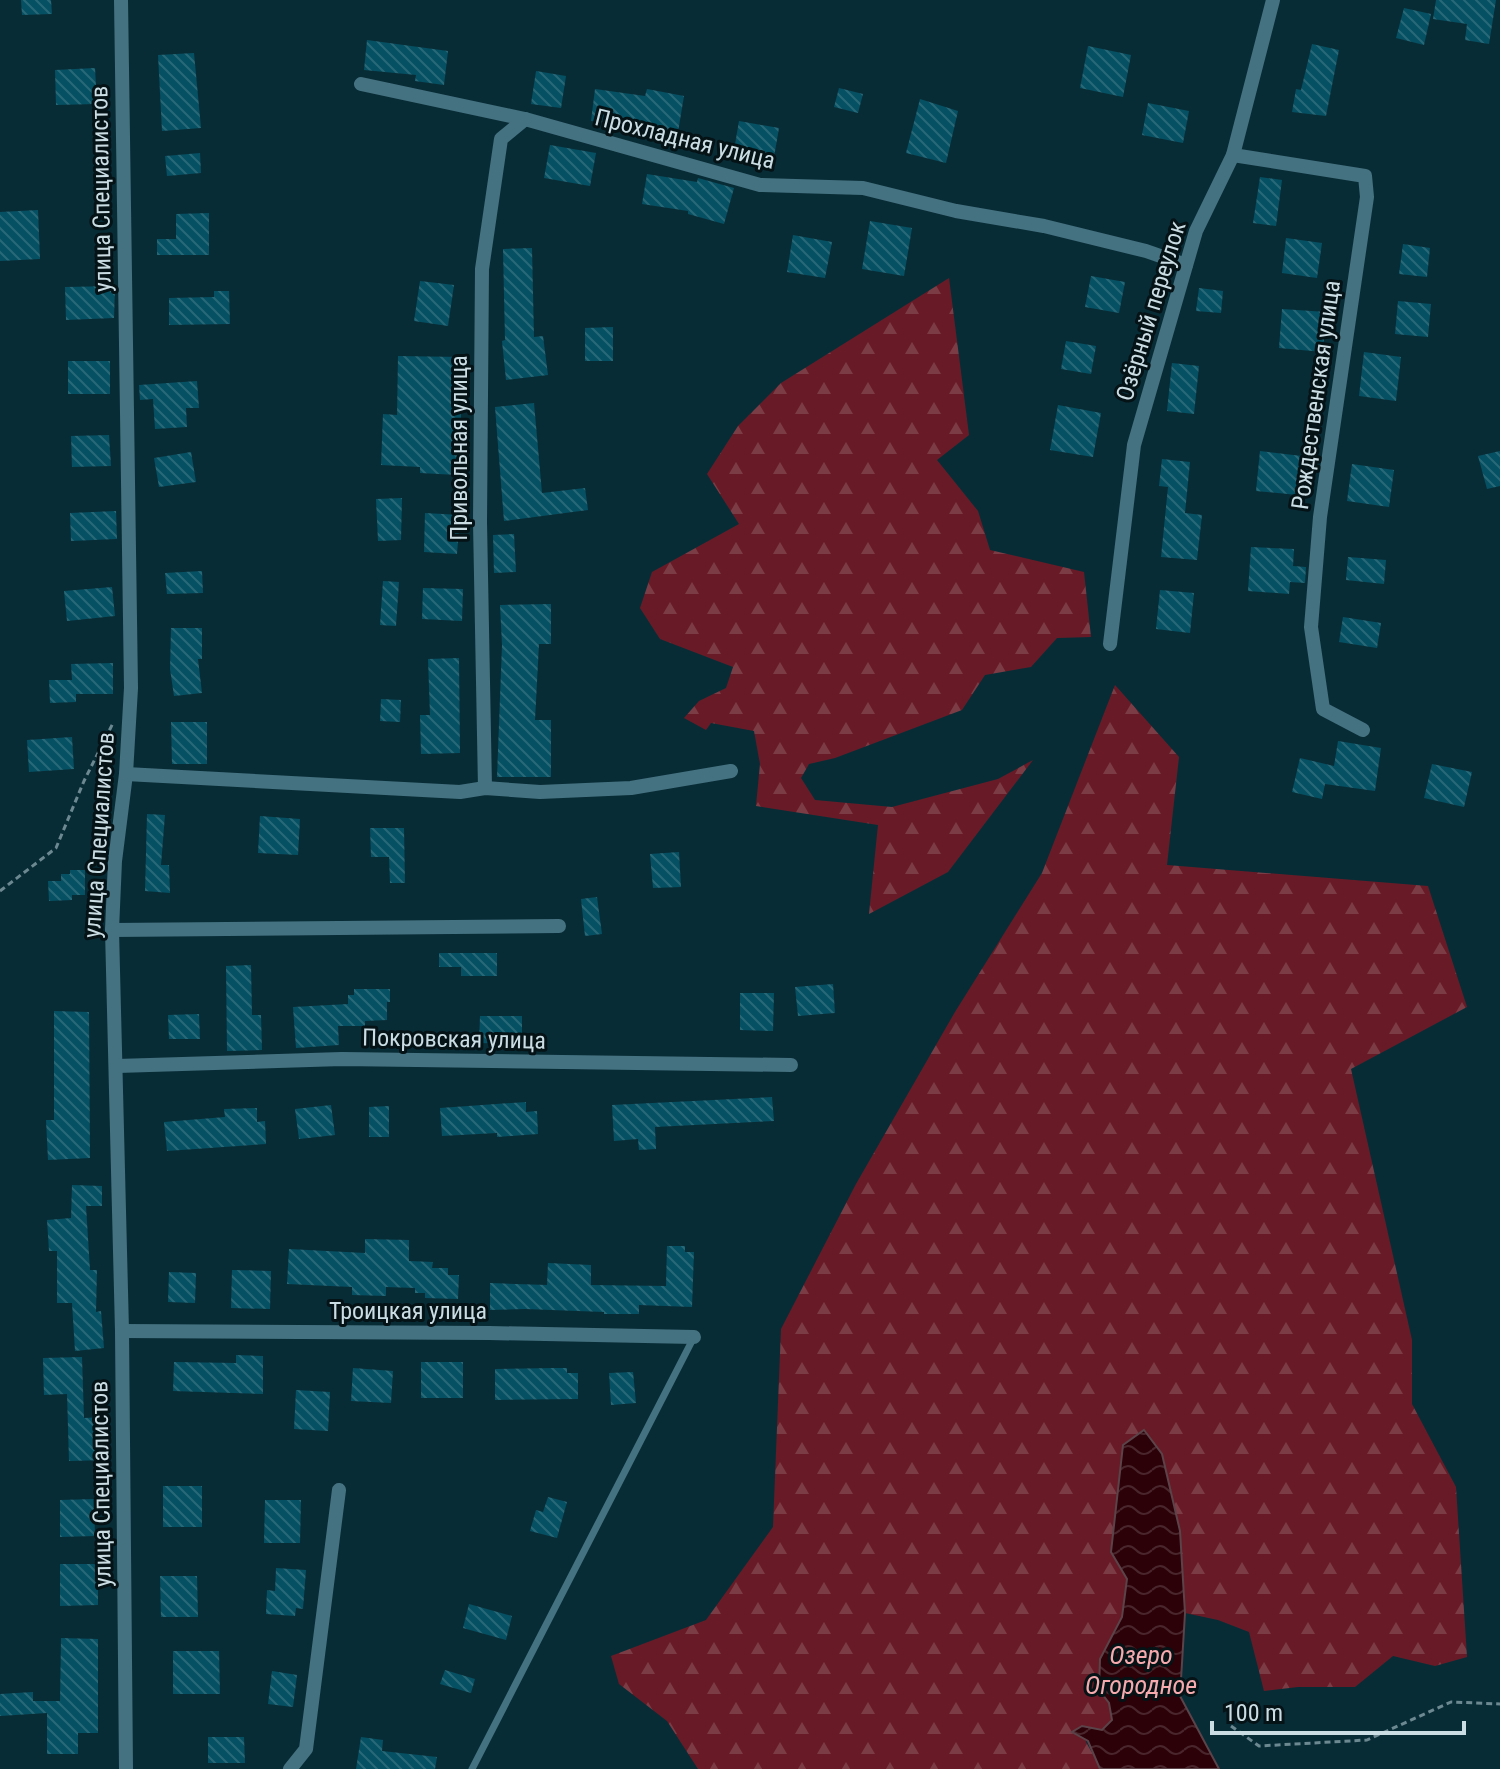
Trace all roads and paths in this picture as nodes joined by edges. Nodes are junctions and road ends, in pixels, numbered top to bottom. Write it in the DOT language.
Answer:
graph roads {
  1 [pos="121,0"];
  2 [pos="1273,0"];
  3 [pos="361,84"];
  4 [pos="525,119"];
  5 [pos="1233,155"];
  6 [pos="1186,265"];
  7 [pos="1110,644"];
  8 [pos="118,714"];
  9 [pos="1363,730"];
  10 [pos="731,771"];
  11 [pos="126,774"];
  12 [pos="485,788"];
  13 [pos="0,891"];
  14 [pos="559,926"];
  15 [pos="112,930"];
  16 [pos="791,1065"];
  17 [pos="117,1066"];
  18 [pos="122,1331"];
  19 [pos="694,1337"];
  20 [pos="339,1490"];
  21 [pos="1500,1704"];
  22 [pos="1231,1726"];
  23 [pos="126,1769"];
  24 [pos="290,1769"];
  25 [pos="472,1769"];
  1 -- 11 [label="street, улица Специалистов"];
  2 -- 5 [label="street, Озёрный переулок"];
  3 -- 4 [label="street, Прохладная улица"];
  4 -- 6 [label="street, Прохладная улица"];
  4 -- 12 [label="street, Привольная улица"];
  5 -- 6 [label="street, Озёрный переулок"];
  5 -- 9 [label="street, Рождественская улица"];
  6 -- 7 [label="street, Озёрный переулок"];
  8 -- 13 [label="path"];
  10 -- 12 [label="street"];
  11 -- 12 [label="street"];
  11 -- 15 [label="street, улица Специалистов"];
  14 -- 15 [label="street"];
  15 -- 17 [label="street, улица Специалистов"];
  16 -- 17 [label="street, Покровская улица"];
  17 -- 18 [label="street, улица Специалистов"];
  18 -- 19 [label="street, Троицкая улица"];
  18 -- 23 [label="street, улица Специалистов"];
  19 -- 25 [label="lane"];
  20 -- 24 [label="street"];
  21 -- 22 [label="path"];
}
